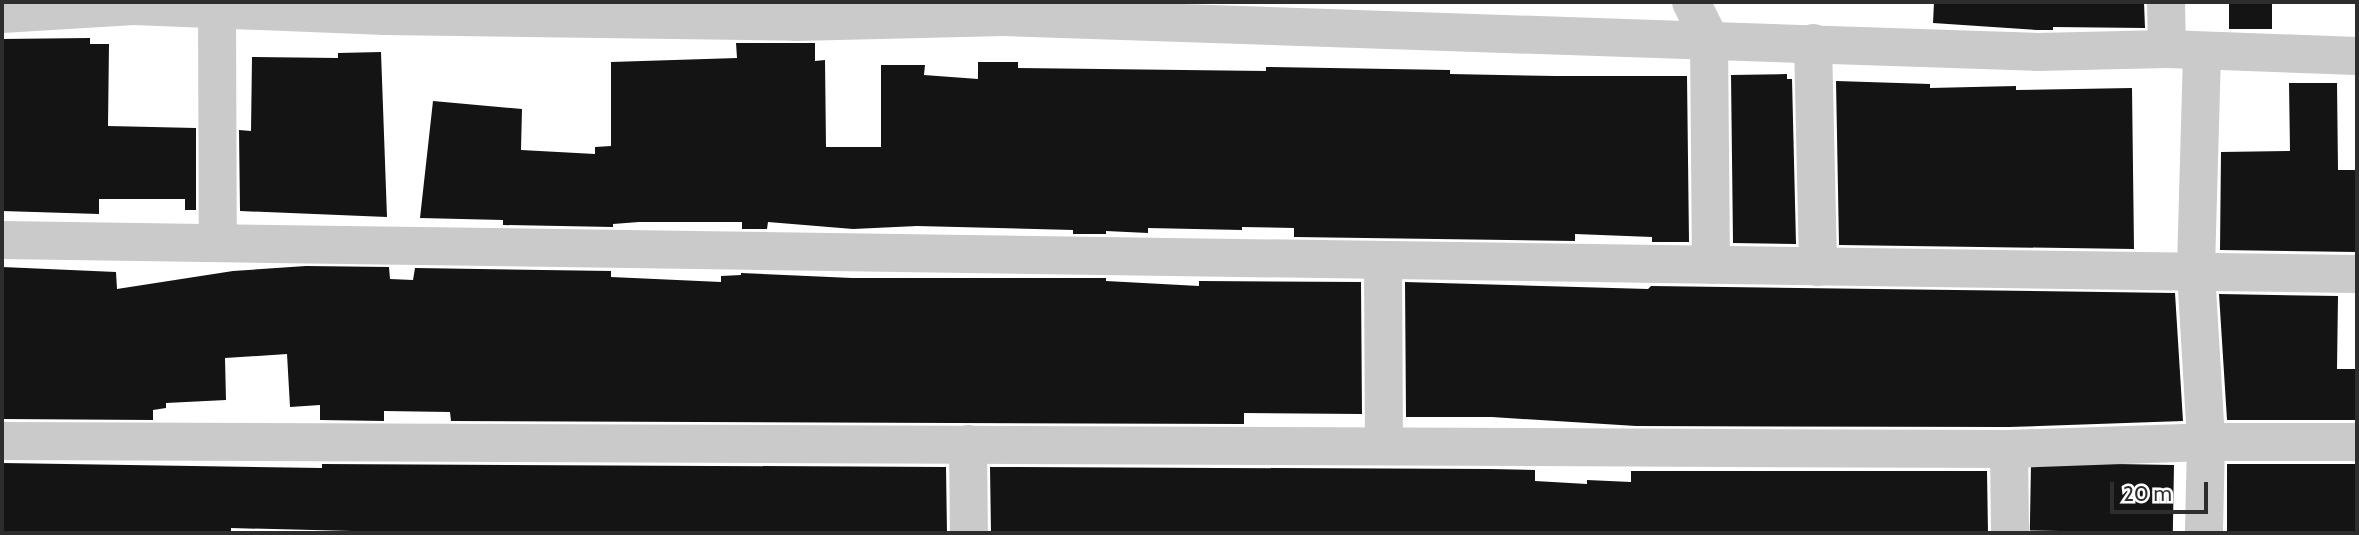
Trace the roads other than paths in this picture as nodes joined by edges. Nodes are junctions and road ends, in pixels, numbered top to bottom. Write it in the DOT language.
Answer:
graph roads {
  1 [pos="1691,2"];
  2 [pos="2166,2"];
  3 [pos="132,4"];
  4 [pos="217,9"];
  5 [pos="1002,9"];
  6 [pos="2,14"];
  7 [pos="1709,38"];
  8 [pos="1813,43"];
  9 [pos="2185,51"];
  10 [pos="2357,56"];
  11 [pos="2,240"];
  12 [pos="218,243"];
  13 [pos="1384,260"];
  14 [pos="1712,265"];
  15 [pos="1818,267"];
  16 [pos="2196,272"];
  17 [pos="2357,274"];
  18 [pos="2,441"];
  19 [pos="2206,442"];
  20 [pos="2357,442"];
  21 [pos="968,444"];
  22 [pos="1384,446"];
  23 [pos="2008,449"];
  24 [pos="969,533"];
  25 [pos="2010,533"];
  26 [pos="2204,533"];
  1 -- 7 [label="street"];
  2 -- 9 [label="street"];
  3 -- 4 [label="street"];
  3 -- 6 [label="street"];
  4 -- 5 [label="street"];
  4 -- 12 [label="street"];
  5 -- 7 [label="street"];
  7 -- 8 [label="street"];
  7 -- 14 [label="street"];
  8 -- 9 [label="street"];
  8 -- 15 [label="street"];
  9 -- 10 [label="street"];
  9 -- 16 [label="street"];
  11 -- 12 [label="street"];
  12 -- 13 [label="street"];
  13 -- 14 [label="street"];
  13 -- 22 [label="street"];
  14 -- 15 [label="street"];
  15 -- 16 [label="street"];
  16 -- 17 [label="street"];
  16 -- 19 [label="street"];
  18 -- 21 [label="street"];
  19 -- 20 [label="street"];
  19 -- 23 [label="street"];
  19 -- 26 [label="street"];
  21 -- 22 [label="street"];
  21 -- 24 [label="street"];
  22 -- 23 [label="street"];
  23 -- 25 [label="street"];
}
